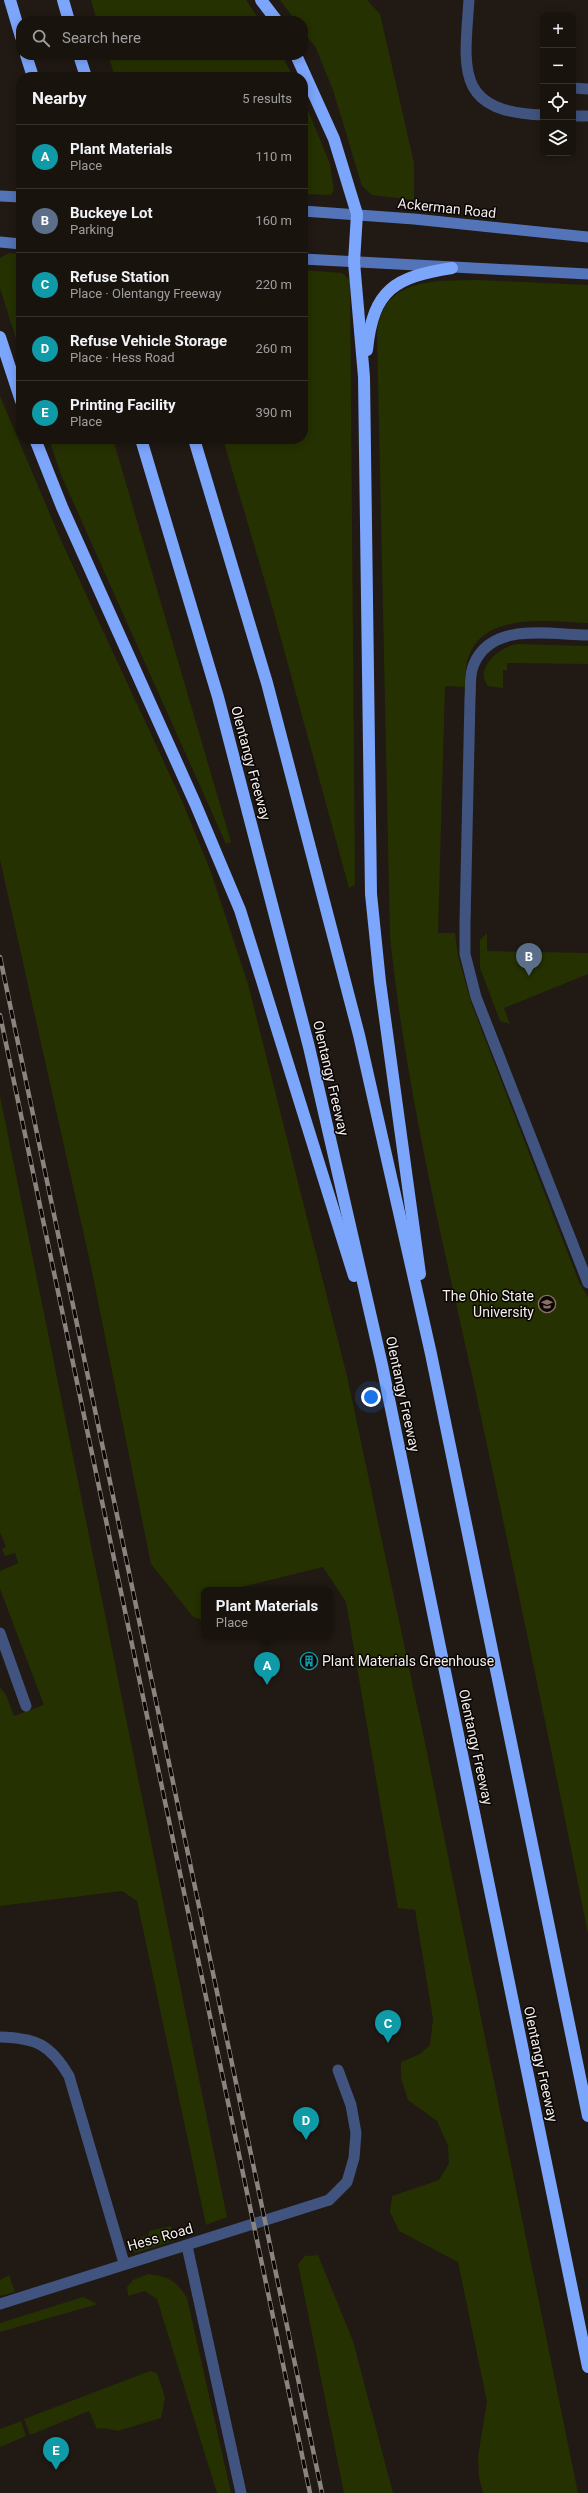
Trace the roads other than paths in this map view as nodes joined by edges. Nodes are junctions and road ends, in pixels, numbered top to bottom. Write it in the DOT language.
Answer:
graph roads {
  1 [pos="10,0"];
  2 [pos="63,0"];
  3 [pos="261,0"];
  4 [pos="469,0"];
  5 [pos="68,16"];
  6 [pos="273,16"];
  7 [pos="16,20"];
  8 [pos="28,60"];
  9 [pos="81,60"];
  10 [pos="298,60"];
  11 [pos="31,72"];
  12 [pos="84,72"];
  13 [pos="304,72"];
  14 [pos="308,82"];
  15 [pos="576,88"];
  16 [pos="588,89"];
  17 [pos="540,115"];
  18 [pos="576,116"];
  19 [pos="588,116"];
  20 [pos="0,196"];
  21 [pos="16,197"];
  22 [pos="308,211"];
  23 [pos="357,214"];
  24 [pos="588,237"];
  25 [pos="0,242"];
  26 [pos="16,244"];
  27 [pos="308,259"];
  28 [pos="354,262"];
  29 [pos="452,268"];
  30 [pos="588,274"];
  31 [pos="0,337"];
  32 [pos="364,377"];
  33 [pos="16,387"];
  34 [pos="37,444"];
  35 [pos="142,444"];
  36 [pos="195,444"];
  37 [pos="588,635"];
  38 [pos="588,1283"];
  39 [pos="431,1354"];
  40 [pos="382,1365"];
  41 [pos="0,1633"];
  42 [pos="2,1646"];
  43 [pos="26,1706"];
  44 [pos="0,2037"];
  45 [pos="338,2070"];
  46 [pos="588,2116"];
  47 [pos="187,2246"];
  48 [pos="124,2263"];
  49 [pos="0,2304"];
  50 [pos="588,2367"];
  51 [pos="241,2493"];
  1 -- 7 [label="highway"];
  2 -- 5 [label="highway"];
  3 -- 6 [label="highway"];
  4 -- 17 [label="street"];
  8 -- 11 [label="highway"];
  9 -- 12 [label="highway"];
  10 -- 13 [label="highway"];
  14 -- 23 [label="highway"];
  15 -- 16 [label="street"];
  18 -- 19 [label="street"];
  20 -- 21 [label="main road"];
  22 -- 23 [label="main road, Ackerman Road"];
  23 -- 24 [label="main road, Ackerman Road"];
  23 -- 28 [label="highway"];
  25 -- 26 [label="main road"];
  27 -- 28 [label="main road"];
  28 -- 29 [label="main road"];
  28 -- 32 [label="highway"];
  29 -- 30 [label="main road"];
  29 -- 32 [label="highway"];
  31 -- 33 [label="highway"];
  32 -- 39 [label="highway"];
  34 -- 40 [label="highway"];
  35 -- 40 [label="highway, Olentangy Freeway"];
  36 -- 39 [label="highway"];
  37 -- 38 [label="street"];
  39 -- 46 [label="highway"];
  40 -- 50 [label="highway, Olentangy Freeway"];
  41 -- 42 [label="street"];
  42 -- 43 [label="street"];
  44 -- 48 [label="street"];
  45 -- 47 [label="street, Hess Road"];
  47 -- 48 [label="street, Hess Road"];
  47 -- 51 [label="street"];
  48 -- 49 [label="street, Hess Road"];
}
